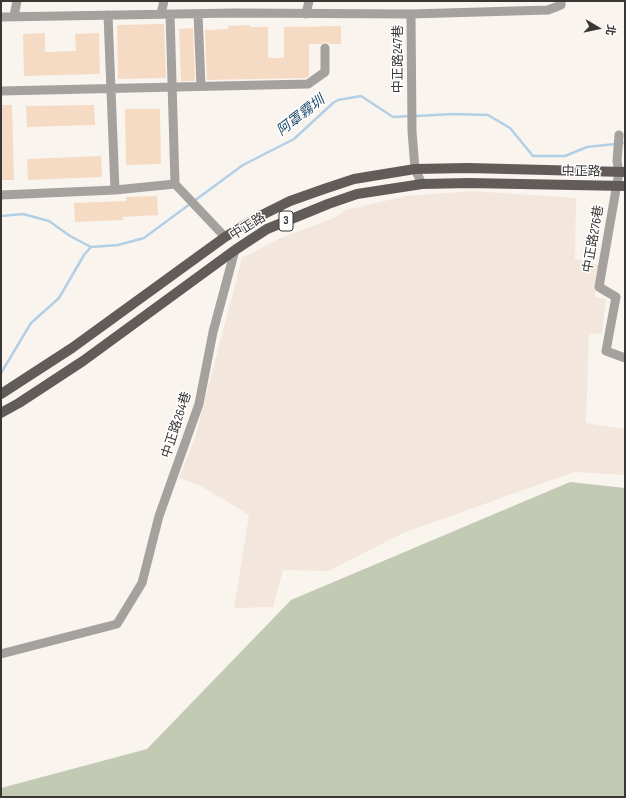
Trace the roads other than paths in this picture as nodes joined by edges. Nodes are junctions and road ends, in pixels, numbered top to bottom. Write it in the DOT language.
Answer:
graph roads {
  1 [pos="17,1"];
  2 [pos="164,1"];
  3 [pos="309,1"];
  4 [pos="561,1"];
  5 [pos="166,14"];
  6 [pos="198,14"];
  7 [pos="306,14"];
  8 [pos="412,14"];
  9 [pos="108,15"];
  10 [pos="14,16"];
  11 [pos="1,17"];
  12 [pos="325,48"];
  13 [pos="201,86"];
  14 [pos="172,87"];
  15 [pos="111,88"];
  16 [pos="1,91"];
  17 [pos="619,135"];
  18 [pos="415,168"];
  19 [pos="622,172"];
  20 [pos="175,184"];
  21 [pos="422,184"];
  22 [pos="621,186"];
  23 [pos="115,190"];
  24 [pos="1,195"];
  25 [pos="225,237"];
  26 [pos="235,250"];
  27 [pos="625,358"];
  28 [pos="1,394"];
  29 [pos="3,413"];
  30 [pos="1,654"];
  1 -- 10 [label="lane"];
  2 -- 5 [label="lane"];
  3 -- 7 [label="lane"];
  4 -- 8 [label="lane, 中正路247巷"];
  5 -- 6 [label="lane"];
  5 -- 9 [label="lane"];
  5 -- 14 [label="lane"];
  6 -- 7 [label="lane"];
  6 -- 13 [label="lane"];
  7 -- 8 [label="lane"];
  8 -- 18 [label="lane, 中正路247巷"];
  9 -- 10 [label="lane"];
  9 -- 15 [label="lane"];
  10 -- 11 [label="lane"];
  12 -- 13 [label="lane"];
  13 -- 14 [label="lane"];
  14 -- 15 [label="lane"];
  14 -- 20 [label="lane"];
  15 -- 16 [label="lane"];
  15 -- 23 [label="lane"];
  17 -- 19 [label="lane, 中正路276巷"];
  18 -- 19 [label="main road, 中正路 / 3"];
  18 -- 21 [label="lane, 中正路247巷"];
  18 -- 25 [label="main road, 中正路 / 3"];
  19 -- 22 [label="lane, 中正路276巷"];
  20 -- 23 [label="lane"];
  20 -- 25 [label="lane"];
  21 -- 22 [label="main road, 中正路 / 3"];
  21 -- 26 [label="main road, 中正路 / 3"];
  22 -- 27 [label="lane, 中正路276巷"];
  23 -- 24 [label="lane"];
  25 -- 28 [label="main road, 中正路 / 3"];
  26 -- 29 [label="main road, 中正路 / 3"];
  26 -- 30 [label="lane, 中正路264巷"];
}
